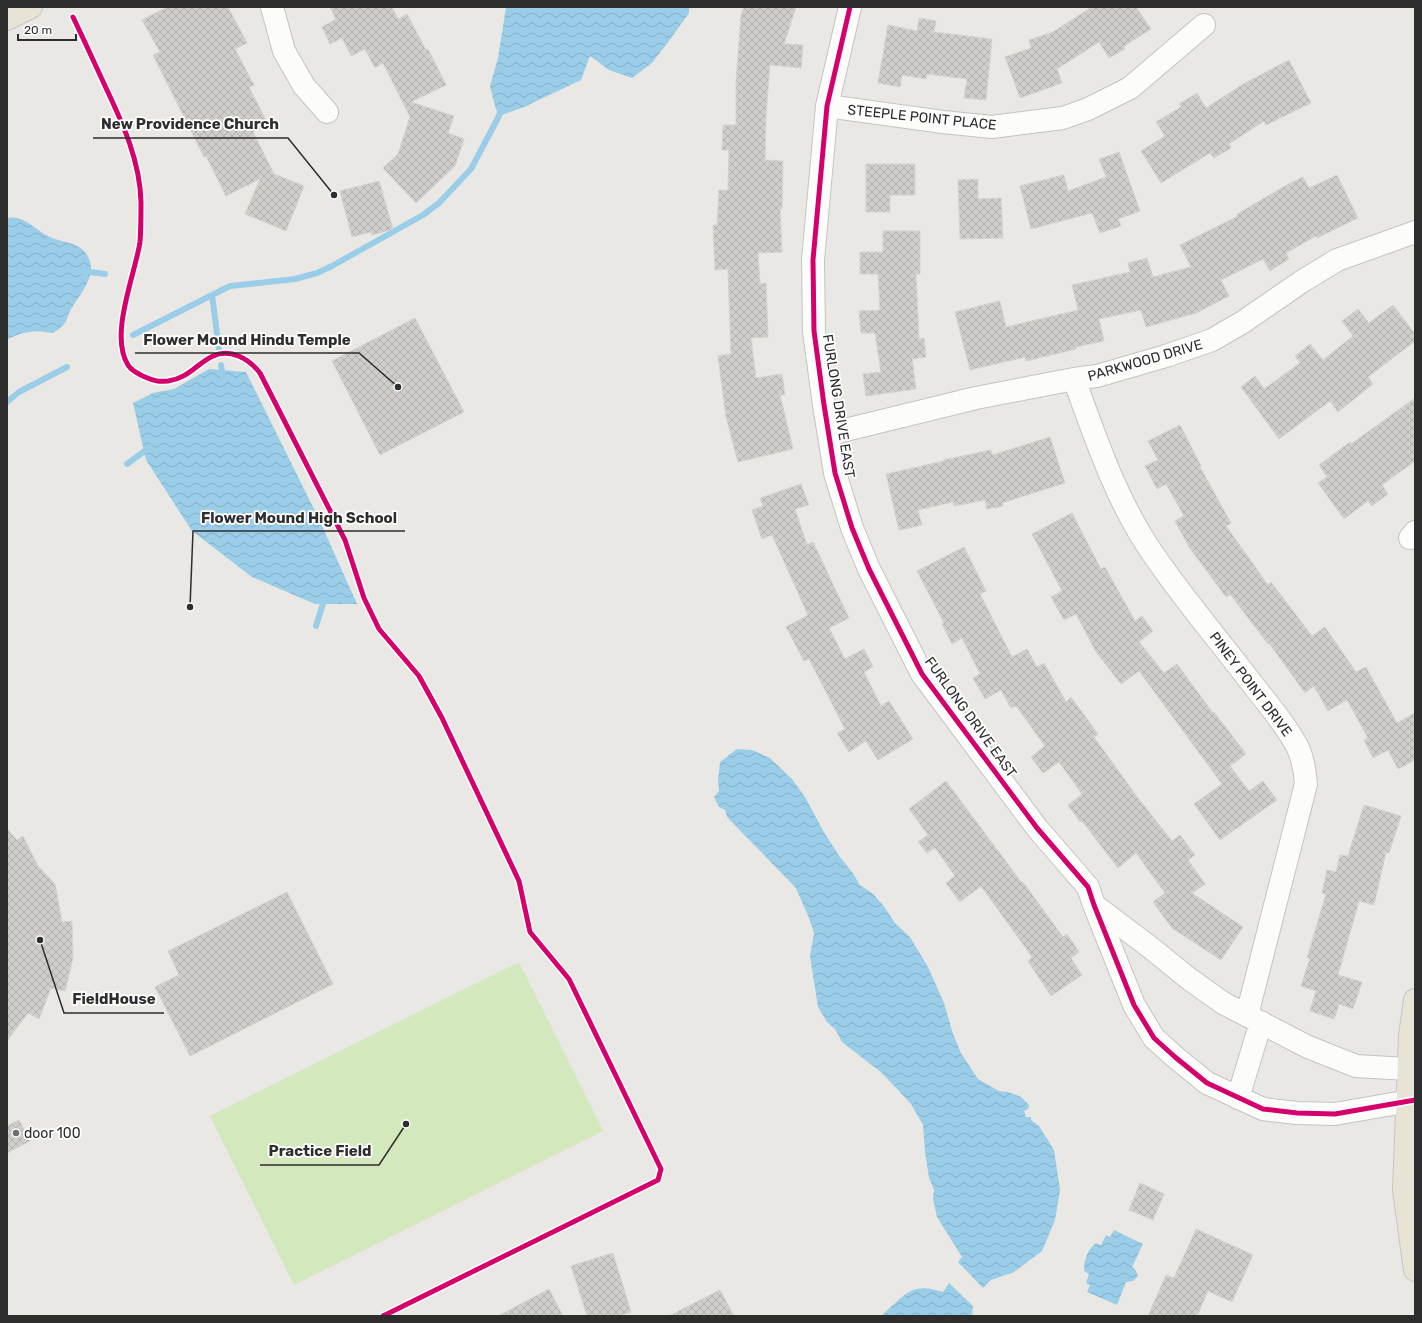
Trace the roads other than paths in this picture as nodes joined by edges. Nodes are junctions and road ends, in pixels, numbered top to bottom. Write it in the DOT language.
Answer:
graph roads {
  1 [pos="31,7"];
  2 [pos="272,7"];
  3 [pos="850,7"];
  4 [pos="7,19"];
  5 [pos="1204,25"];
  6 [pos="827,106"];
  7 [pos="327,112"];
  8 [pos="1415,232"];
  9 [pos="1074,379"];
  10 [pos="829,434"];
  11 [pos="1094,905"];
  12 [pos="1415,1000"];
  13 [pos="1254,1018"];
  14 [pos="1412,1071"];
  15 [pos="1238,1098"];
  16 [pos="1411,1101"];
  17 [pos="1415,1270"];
  1 -- 4 [label="main road"];
  2 -- 7 [label="street"];
  3 -- 6 [label="street, FURLONG DRIVE EAST"];
  5 -- 6 [label="street, STEEPLE POINT PLACE"];
  6 -- 10 [label="street, FURLONG DRIVE EAST"];
  8 -- 9 [label="street, PARKWOOD DRIVE"];
  9 -- 10 [label="street, PARKWOOD DRIVE"];
  9 -- 13 [label="street, PINEY POINT DRIVE"];
  10 -- 11 [label="street, FURLONG DRIVE EAST"];
  11 -- 13 [label="street"];
  11 -- 15 [label="street, FURLONG DRIVE EAST"];
  12 -- 14 [label="main road"];
  13 -- 14 [label="street"];
  13 -- 15 [label="street, PINEY POINT DRIVE"];
  14 -- 16 [label="main road"];
  15 -- 16 [label="street, FURLONG DRIVE EAST"];
  16 -- 17 [label="main road"];
}
